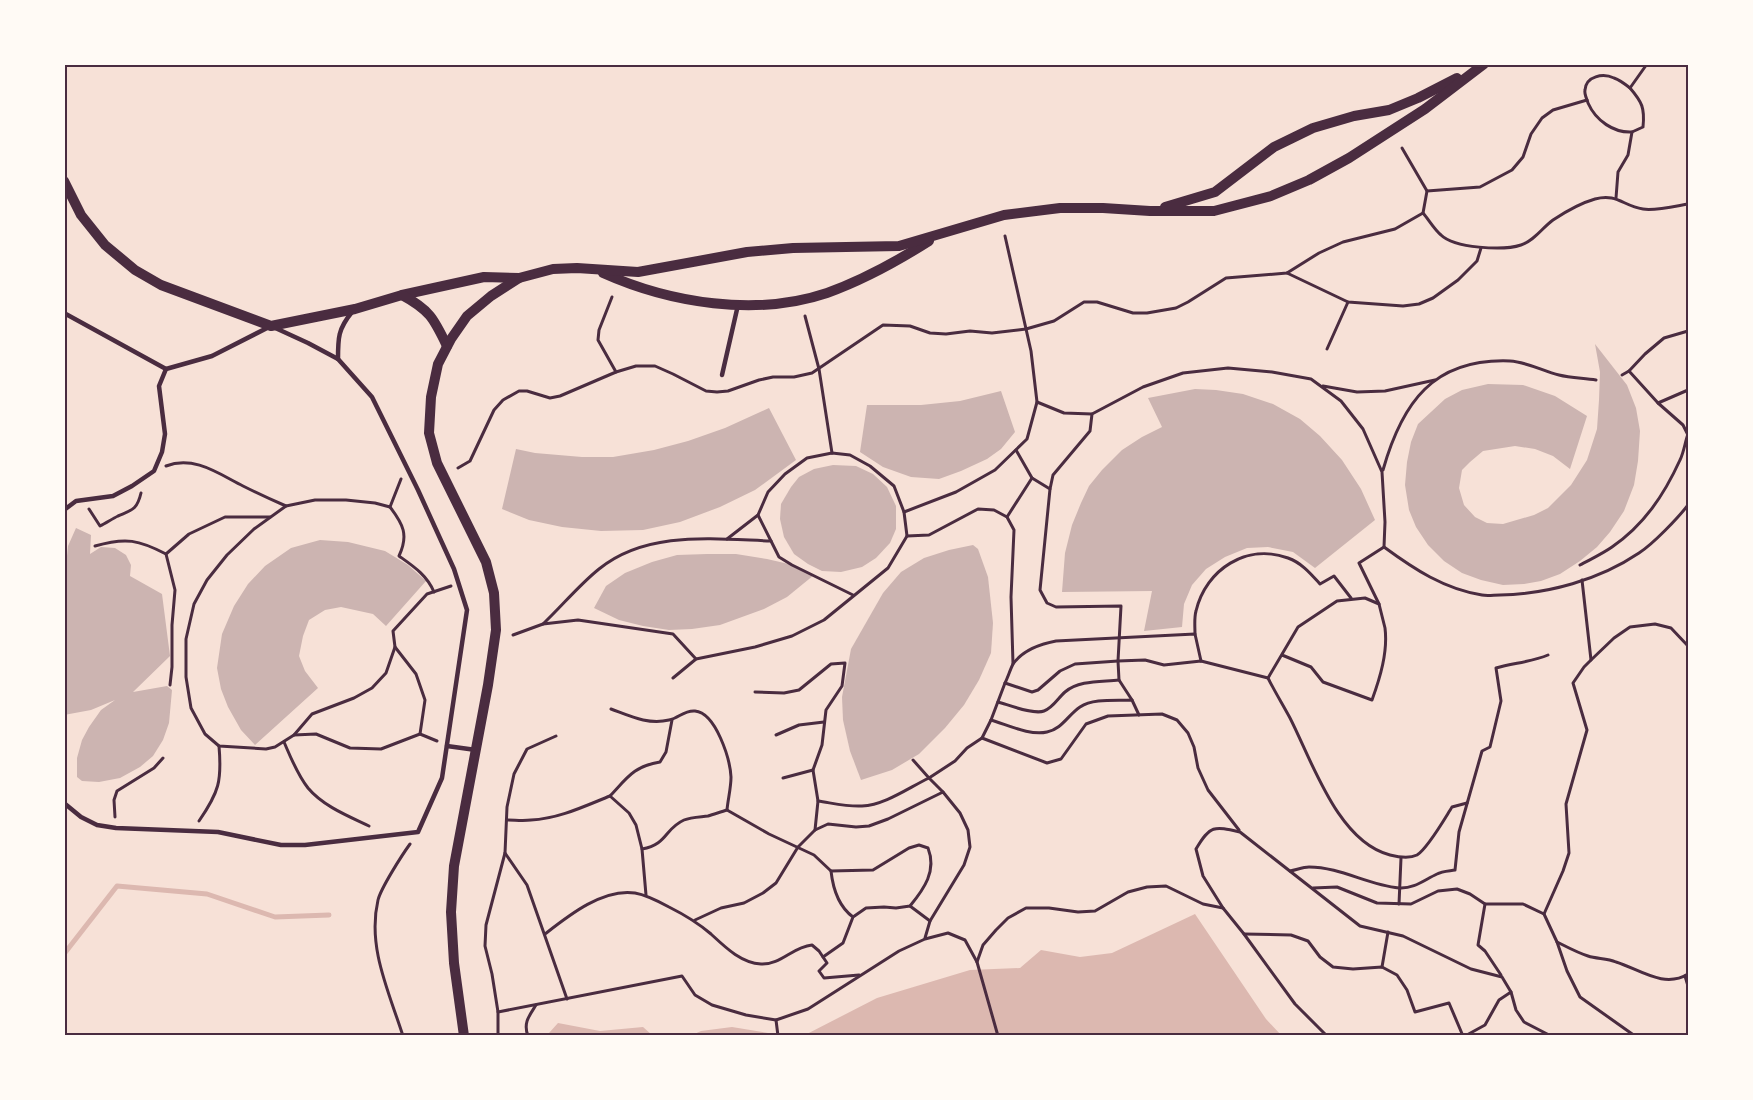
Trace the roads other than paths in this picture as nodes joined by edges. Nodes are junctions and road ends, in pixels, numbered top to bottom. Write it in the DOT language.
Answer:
graph roads {
  1 [pos="1484,65"];
  2 [pos="64,181"];
  3 [pos="1150,211"];
  4 [pos="941,234"];
  5 [pos="597,270"];
  6 [pos="519,278"];
  7 [pos="402,295"];
  8 [pos="738,305"];
  9 [pos="355,309"];
  10 [pos="64,313"];
  11 [pos="270,326"];
  12 [pos="447,346"];
  13 [pos="338,359"];
  14 [pos="166,369"];
  15 [pos="722,375"];
  16 [pos="64,510"];
  17 [pos="447,746"];
  18 [pos="476,750"];
  19 [pos="64,803"];
  20 [pos="464,1035"];
  1 -- 3 [label="street"];
  1 -- 3 [label="street"];
  2 -- 11 [label="street"];
  3 -- 4 [label="street"];
  4 -- 5 [label="street"];
  4 -- 8 [label="street"];
  5 -- 6 [label="street"];
  5 -- 8 [label="street"];
  6 -- 7 [label="street"];
  6 -- 12 [label="street"];
  7 -- 9 [label="street"];
  7 -- 12 [label="street"];
  8 -- 15 [label="lane"];
  9 -- 11 [label="street"];
  9 -- 13 [label="lane"];
  10 -- 14 [label="lane"];
  11 -- 13 [label="lane"];
  11 -- 14 [label="lane"];
  12 -- 18 [label="street"];
  13 -- 17 [label="lane"];
  14 -- 16 [label="lane"];
  17 -- 18 [label="lane"];
  17 -- 19 [label="lane"];
  18 -- 20 [label="street"];
}
